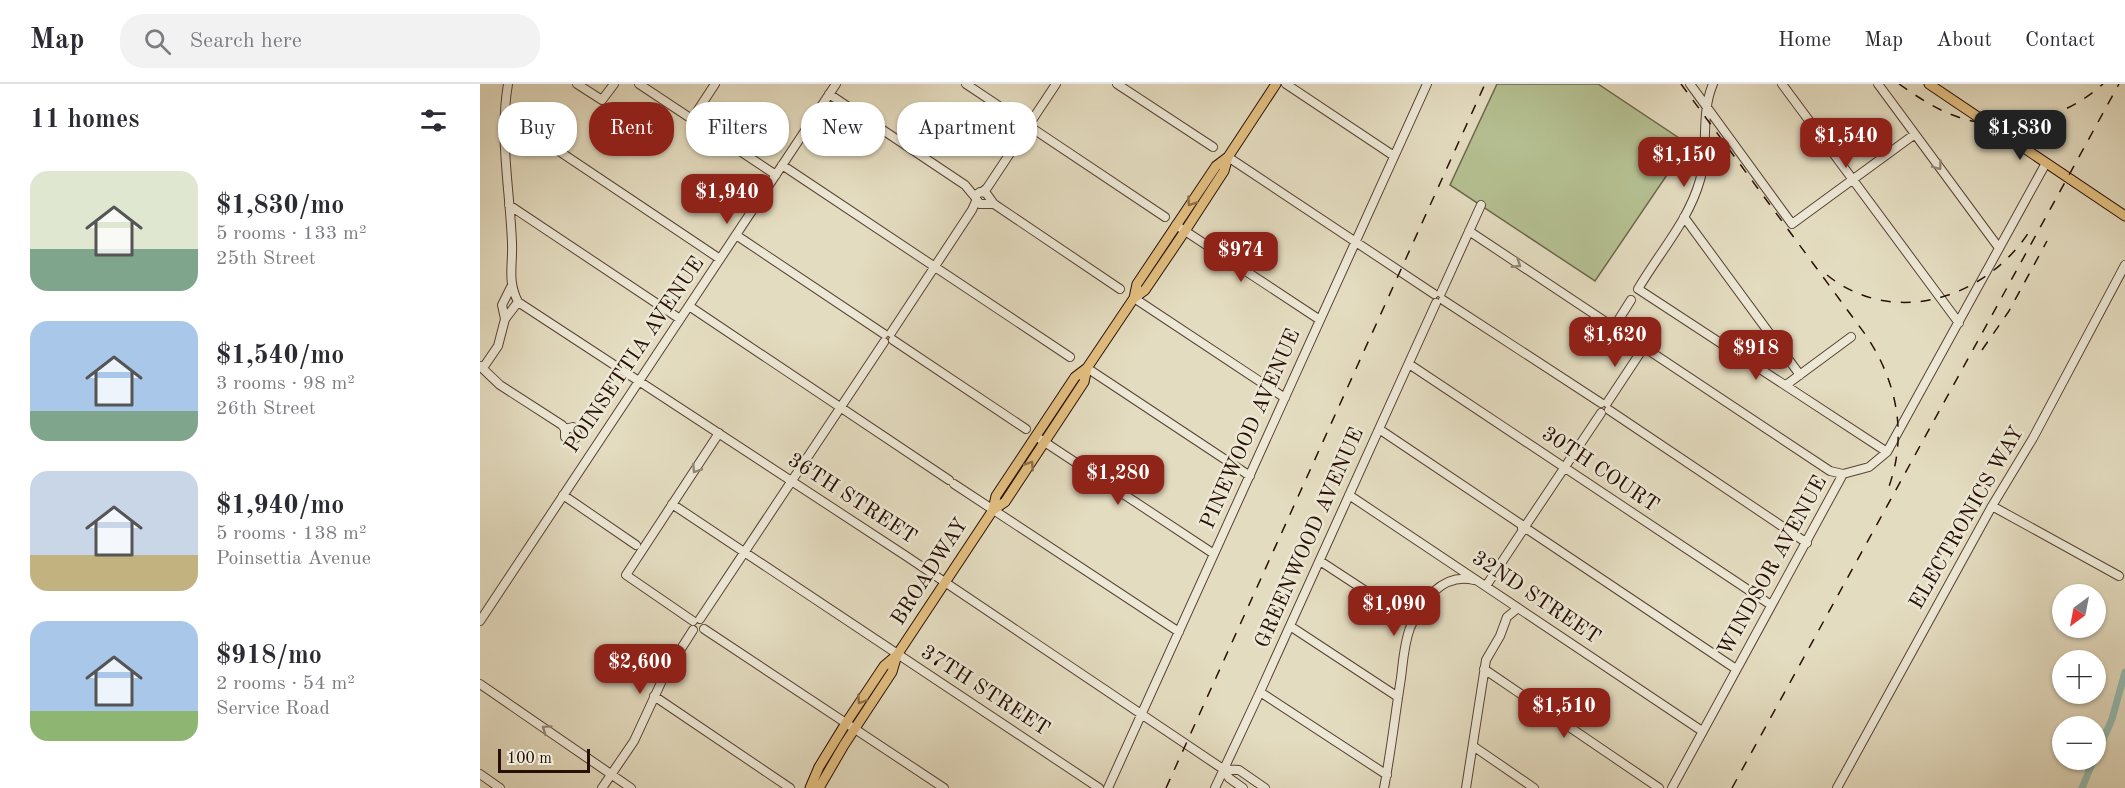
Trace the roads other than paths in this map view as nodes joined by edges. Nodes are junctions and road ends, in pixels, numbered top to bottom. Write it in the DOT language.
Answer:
graph roads {
  1 [pos="508,84"];
  2 [pos="577,84"];
  3 [pos="614,84"];
  4 [pos="639,84"];
  5 [pos="715,84"];
  6 [pos="836,84"];
  7 [pos="966,84"];
  8 [pos="1056,84"];
  9 [pos="1117,84"];
  10 [pos="1276,84"];
  11 [pos="1286,84"];
  12 [pos="1427,84"];
  13 [pos="1690,84"];
  14 [pos="1713,84"];
  15 [pos="1782,84"];
  16 [pos="1878,84"];
  17 [pos="1929,84"];
  18 [pos="829,94"];
  19 [pos="506,102"];
  20 [pos="703,102"];
  21 [pos="993,102"];
  22 [pos="1707,108"];
  23 [pos="1037,114"];
  24 [pos="686,115"];
  25 [pos="1037,131"];
  26 [pos="1915,134"];
  27 [pos="1213,147"];
  28 [pos="507,156"];
  29 [pos="566,156"];
  30 [pos="748,156"];
  31 [pos="1010,156"];
  32 [pos="1394,156"];
  33 [pos="1228,157"];
  34 [pos="2046,163"];
  35 [pos="782,165"];
  36 [pos="776,175"];
  37 [pos="1853,179"];
  38 [pos="983,197"];
  39 [pos="509,205"];
  40 [pos="1480,205"];
  41 [pos="2125,216"];
  42 [pos="1684,217"];
  43 [pos="1165,218"];
  44 [pos="1176,225"];
  45 [pos="1185,231"];
  46 [pos="1468,231"];
  47 [pos="736,236"];
  48 [pos="1355,243"];
  49 [pos="2000,248"];
  50 [pos="720,259"];
  51 [pos="2125,265"];
  52 [pos="935,267"];
  53 [pos="511,287"];
  54 [pos="1120,289"];
  55 [pos="1134,298"];
  56 [pos="1438,298"];
  57 [pos="1631,300"];
  58 [pos="518,302"];
  59 [pos="689,306"];
  60 [pos="505,319"];
  61 [pos="680,319"];
  62 [pos="1320,320"];
  63 [pos="1959,323"];
  64 [pos="1614,327"];
  65 [pos="888,337"];
  66 [pos="1851,337"];
  67 [pos="1644,346"];
  68 [pos="1070,357"];
  69 [pos="1409,364"];
  70 [pos="481,367"];
  71 [pos="1087,368"];
  72 [pos="1800,375"];
  73 [pos="639,381"];
  74 [pos="1786,386"];
  75 [pos="1285,398"];
  76 [pos="1606,405"];
  77 [pos="842,408"];
  78 [pos="565,429"];
  79 [pos="1026,429"];
  80 [pos="1379,429"];
  81 [pos="719,433"];
  82 [pos="1041,439"];
  83 [pos="1887,452"];
  84 [pos="1564,468"];
  85 [pos="1843,474"];
  86 [pos="1250,476"];
  87 [pos="793,482"];
  88 [pos="564,495"];
  89 [pos="1349,495"];
  90 [pos="672,504"];
  91 [pos="1992,506"];
  92 [pos="993,510"];
  93 [pos="1524,527"];
  94 [pos="1807,543"];
  95 [pos="636,545"];
  96 [pos="745,553"];
  97 [pos="1214,554"];
  98 [pos="1320,561"];
  99 [pos="2119,576"];
  100 [pos="945,582"];
  101 [pos="1486,586"];
  102 [pos="1771,605"];
  103 [pos="1518,608"];
  104 [pos="697,620"];
  105 [pos="480,621"];
  106 [pos="1413,622"];
  107 [pos="1290,626"];
  108 [pos="704,629"];
  109 [pos="693,630"];
  110 [pos="1179,632"];
  111 [pos="897,655"];
  112 [pos="1484,669"];
  113 [pos="1736,669"];
  114 [pos="480,684"];
  115 [pos="1260,692"];
  116 [pos="654,696"];
  117 [pos="1398,697"];
  118 [pos="1142,714"];
  119 [pos="846,723"];
  120 [pos="855,729"];
  121 [pos="1702,731"];
  122 [pos="1473,746"];
  123 [pos="1223,769"];
  124 [pos="480,774"];
  125 [pos="612,775"];
  126 [pos="1387,775"];
  127 [pos="500,788"];
  128 [pos="602,788"];
  129 [pos="631,788"];
  130 [pos="790,788"];
  131 [pos="810,788"];
  132 [pos="819,788"];
  133 [pos="944,788"];
  134 [pos="1099,788"];
  135 [pos="1108,788"];
  136 [pos="1215,788"];
  137 [pos="1243,788"];
  138 [pos="1265,788"];
  139 [pos="1384,788"];
  140 [pos="1466,788"];
  141 [pos="1534,788"];
  142 [pos="1659,788"];
  143 [pos="1672,788"];
  144 [pos="1837,788"];
  1 -- 19 [label="street"];
  2 -- 3 [label="street"];
  4 -- 24 [label="street"];
  5 -- 20 [label="street"];
  6 -- 18 [label="street, POINSETTIA AVENUE"];
  7 -- 21 [label="street"];
  8 -- 23 [label="street"];
  9 -- 27 [label="street"];
  10 -- 33 [label="main road, BROADWAY"];
  11 -- 32 [label="street"];
  12 -- 32 [label="street, PINEWOOD AVENUE"];
  13 -- 22 [label="street"];
  14 -- 22 [label="street"];
  15 -- 37 [label="street"];
  16 -- 26 [label="street"];
  17 -- 34 [label="main road"];
  18 -- 35 [label="street, POINSETTIA AVENUE"];
  18 -- 38 [label="street"];
  22 -- 37 [label="street"];
  22 -- 42 [label="street"];
  25 -- 43 [label="street"];
  26 -- 37 [label="street"];
  26 -- 49 [label="street, one-way"];
  28 -- 39 [label="street"];
  29 -- 50 [label="street"];
  30 -- 36 [label="street"];
  31 -- 38 [label="street"];
  32 -- 48 [label="street, PINEWOOD AVENUE"];
  33 -- 44 [label="main road, BROADWAY, one-way"];
  33 -- 45 [label="main road, BROADWAY"];
  33 -- 48 [label="street"];
  34 -- 41 [label="main road"];
  34 -- 49 [label="street, WINDSOR AVENUE"];
  35 -- 36 [label="street, POINSETTIA AVENUE"];
  35 -- 52 [label="street"];
  36 -- 47 [label="street, POINSETTIA AVENUE"];
  37 -- 63 [label="street"];
  38 -- 52 [label="street"];
  38 -- 54 [label="street"];
  39 -- 53 [label="street"];
  39 -- 61 [label="street"];
  40 -- 46 [label="street, GREENWOOD AVENUE"];
  42 -- 72 [label="street"];
  42 -- 74 [label="street"];
  44 -- 45 [label="street"];
  44 -- 55 [label="main road, BROADWAY"];
  45 -- 55 [label="main road, BROADWAY"];
  45 -- 62 [label="street"];
  46 -- 56 [label="street, GREENWOOD AVENUE"];
  46 -- 64 [label="street, one-way"];
  47 -- 50 [label="street, POINSETTIA AVENUE"];
  47 -- 65 [label="street"];
  48 -- 56 [label="street"];
  48 -- 62 [label="street, PINEWOOD AVENUE"];
  49 -- 63 [label="street, WINDSOR AVENUE"];
  50 -- 59 [label="street, POINSETTIA AVENUE"];
  51 -- 91 [label="street, ELECTRONICS WAY"];
  52 -- 65 [label="street"];
  52 -- 68 [label="street"];
  53 -- 58 [label="street"];
  53 -- 60 [label="street"];
  55 -- 71 [label="main road, BROADWAY"];
  55 -- 75 [label="street"];
  56 -- 69 [label="street, GREENWOOD AVENUE"];
  56 -- 76 [label="street"];
  57 -- 64 [label="street"];
  58 -- 60 [label="street"];
  58 -- 73 [label="street, 36TH STREET"];
  59 -- 61 [label="street, POINSETTIA AVENUE"];
  59 -- 77 [label="street"];
  60 -- 70 [label="street"];
  61 -- 73 [label="street, POINSETTIA AVENUE"];
  62 -- 75 [label="street, PINEWOOD AVENUE"];
  63 -- 83 [label="street, WINDSOR AVENUE"];
  64 -- 67 [label="street"];
  65 -- 77 [label="street"];
  65 -- 79 [label="street"];
  66 -- 72 [label="street"];
  67 -- 76 [label="street"];
  67 -- 85 [label="street"];
  69 -- 80 [label="street, GREENWOOD AVENUE"];
  69 -- 84 [label="street, 30TH COURT"];
  70 -- 78 [label="street"];
  71 -- 82 [label="main road, BROADWAY"];
  71 -- 86 [label="street"];
  72 -- 74 [label="street"];
  73 -- 81 [label="street, 36TH STREET"];
  73 -- 88 [label="street, POINSETTIA AVENUE"];
  74 -- 83 [label="street"];
  75 -- 86 [label="street, PINEWOOD AVENUE"];
  76 -- 84 [label="street"];
  76 -- 94 [label="street"];
  77 -- 87 [label="street"];
  77 -- 92 [label="street"];
  80 -- 89 [label="street, GREENWOOD AVENUE"];
  80 -- 93 [label="street"];
  81 -- 87 [label="street, 36TH STREET"];
  81 -- 90 [label="street, one-way"];
  82 -- 92 [label="main road, BROADWAY"];
  82 -- 97 [label="street"];
  83 -- 85 [label="street, WINDSOR AVENUE"];
  84 -- 93 [label="street"];
  84 -- 102 [label="street, 30TH COURT"];
  85 -- 94 [label="street, WINDSOR AVENUE"];
  86 -- 97 [label="street, PINEWOOD AVENUE"];
  87 -- 96 [label="street"];
  87 -- 100 [label="street, 36TH STREET"];
  88 -- 95 [label="street"];
  88 -- 105 [label="street, POINSETTIA AVENUE"];
  89 -- 98 [label="street, GREENWOOD AVENUE"];
  89 -- 101 [label="street, 32ND STREET"];
  90 -- 96 [label="street, 37TH STREET"];
  90 -- 104 [label="street"];
  91 -- 99 [label="street"];
  91 -- 144 [label="street, ELECTRONICS WAY"];
  92 -- 100 [label="main road, BROADWAY"];
  92 -- 110 [label="street"];
  93 -- 101 [label="street"];
  93 -- 113 [label="street"];
  94 -- 102 [label="street, WINDSOR AVENUE"];
  96 -- 104 [label="street"];
  96 -- 111 [label="street, 37TH STREET"];
  97 -- 110 [label="street, PINEWOOD AVENUE"];
  98 -- 106 [label="street"];
  98 -- 107 [label="street, GREENWOOD AVENUE"];
  100 -- 111 [label="main road, BROADWAY"];
  100 -- 118 [label="street, 36TH STREET"];
  101 -- 103 [label="street, 32ND STREET"];
  101 -- 106 [label="street"];
  102 -- 113 [label="street, WINDSOR AVENUE"];
  103 -- 112 [label="street"];
  103 -- 121 [label="street, 32ND STREET"];
  104 -- 108 [label="street"];
  104 -- 109 [label="street"];
  106 -- 117 [label="street"];
  107 -- 115 [label="street, GREENWOOD AVENUE"];
  107 -- 117 [label="street"];
  108 -- 109 [label="street"];
  108 -- 119 [label="street"];
  109 -- 116 [label="street"];
  110 -- 118 [label="street, PINEWOOD AVENUE"];
  111 -- 119 [label="main road, BROADWAY, one-way"];
  111 -- 120 [label="main road, BROADWAY"];
  111 -- 134 [label="street, 37TH STREET"];
  112 -- 122 [label="street"];
  112 -- 142 [label="street"];
  113 -- 121 [label="street, WINDSOR AVENUE"];
  125 -- 114 [label="street, one-way"];
  115 -- 123 [label="street, GREENWOOD AVENUE"];
  115 -- 126 [label="street"];
  116 -- 125 [label="street"];
  116 -- 130 [label="street"];
  117 -- 126 [label="street"];
  118 -- 123 [label="street, 36TH STREET"];
  118 -- 135 [label="street, PINEWOOD AVENUE"];
  119 -- 120 [label="street"];
  119 -- 131 [label="main road, BROADWAY"];
  120 -- 132 [label="main road, BROADWAY"];
  120 -- 133 [label="street"];
  121 -- 143 [label="street, WINDSOR AVENUE"];
  122 -- 140 [label="street"];
  122 -- 141 [label="street"];
  123 -- 136 [label="street, GREENWOOD AVENUE"];
  123 -- 137 [label="street, 36TH STREET"];
  123 -- 138 [label="street, 36TH STREET"];
  124 -- 127 [label="street"];
  125 -- 128 [label="street"];
  125 -- 129 [label="street"];
  126 -- 139 [label="street"];
}
